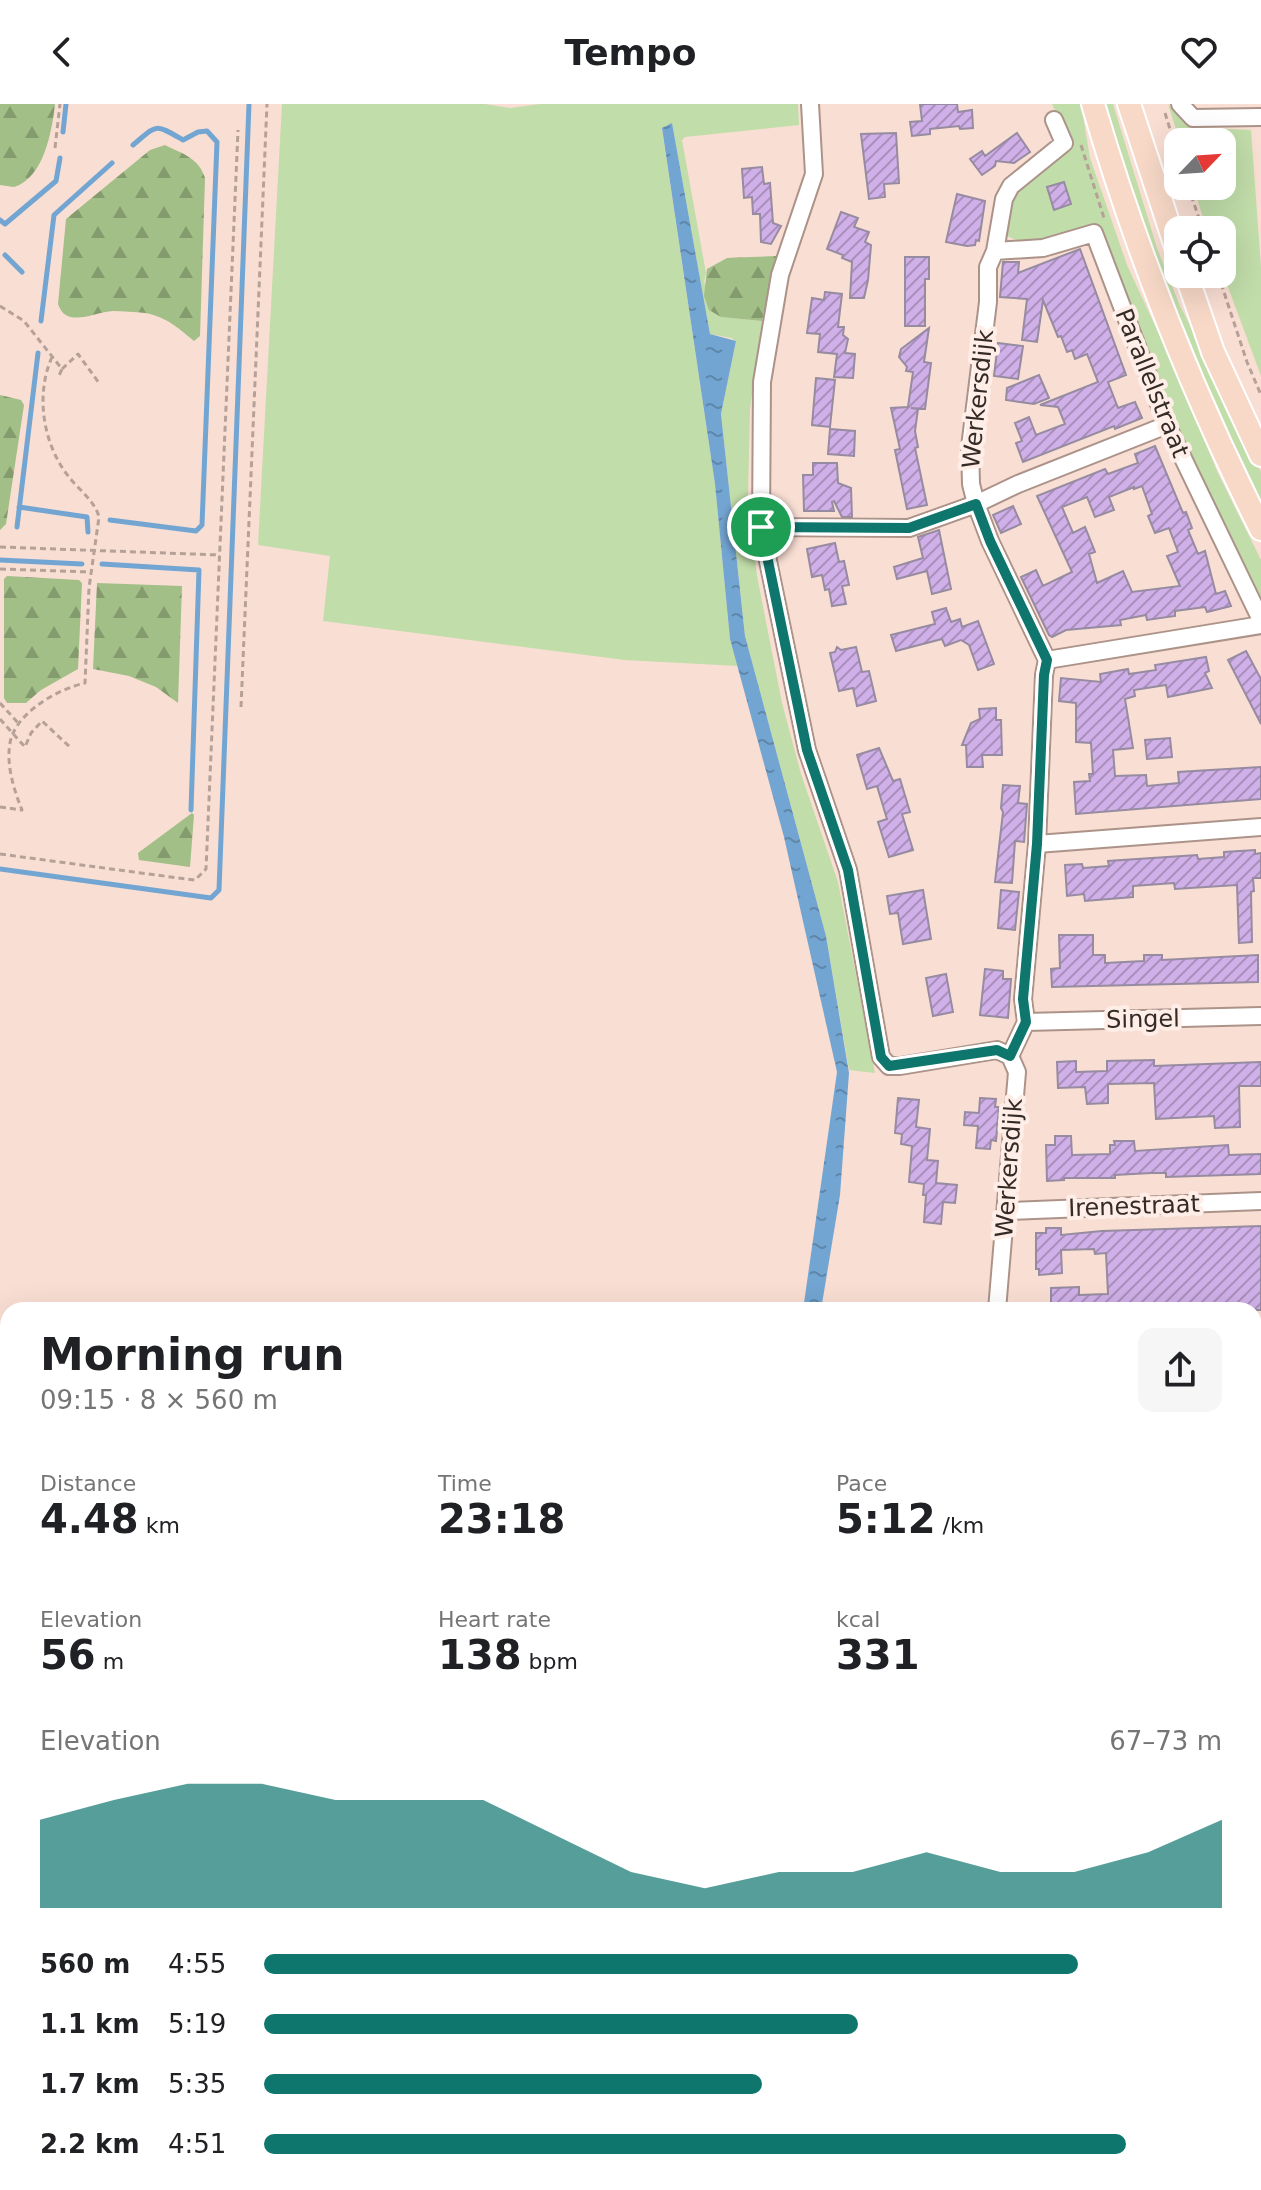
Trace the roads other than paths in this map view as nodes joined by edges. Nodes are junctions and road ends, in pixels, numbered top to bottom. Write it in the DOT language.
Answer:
graph roads {
  1 [pos="810,104"];
  2 [pos="1093,104"];
  3 [pos="1129,104"];
  4 [pos="1180,104"];
  5 [pos="1261,119"];
  6 [pos="1054,120"];
  7 [pos="1166,216"];
  8 [pos="995,251"];
  9 [pos="1191,288"];
  10 [pos="1167,425"];
  11 [pos="1261,455"];
  12 [pos="976,504"];
  13 [pos="761,527"];
  14 [pos="1261,529"];
  15 [pos="1261,623"];
  16 [pos="1047,660"];
  17 [pos="1261,827"];
  18 [pos="1037,844"];
  19 [pos="1261,1016"];
  20 [pos="1026,1022"];
  21 [pos="1010,1056"];
  22 [pos="1261,1201"];
  23 [pos="1007,1211"];
  24 [pos="998,1302"];
  1 -- 13 [label="street"];
  2 -- 14 [label="main road"];
  3 -- 7 [label="main road"];
  4 -- 5 [label="street"];
  6 -- 8 [label="street, Werkersdijk"];
  8 -- 10 [label="street, Parallelstraat"];
  8 -- 12 [label="street, Werkersdijk"];
  9 -- 11 [label="main road"];
  10 -- 12 [label="street"];
  10 -- 15 [label="street, Parallelstraat"];
  12 -- 13 [label="street"];
  12 -- 16 [label="street, Werkersdijk"];
  13 -- 21 [label="street"];
  15 -- 16 [label="street"];
  16 -- 18 [label="street"];
  17 -- 18 [label="street"];
  18 -- 20 [label="street"];
  19 -- 20 [label="street, Singel"];
  20 -- 21 [label="street"];
  21 -- 23 [label="street, Werkersdijk"];
  22 -- 23 [label="street, Irenestraat"];
  23 -- 24 [label="street, Werkersdijk"];
}
